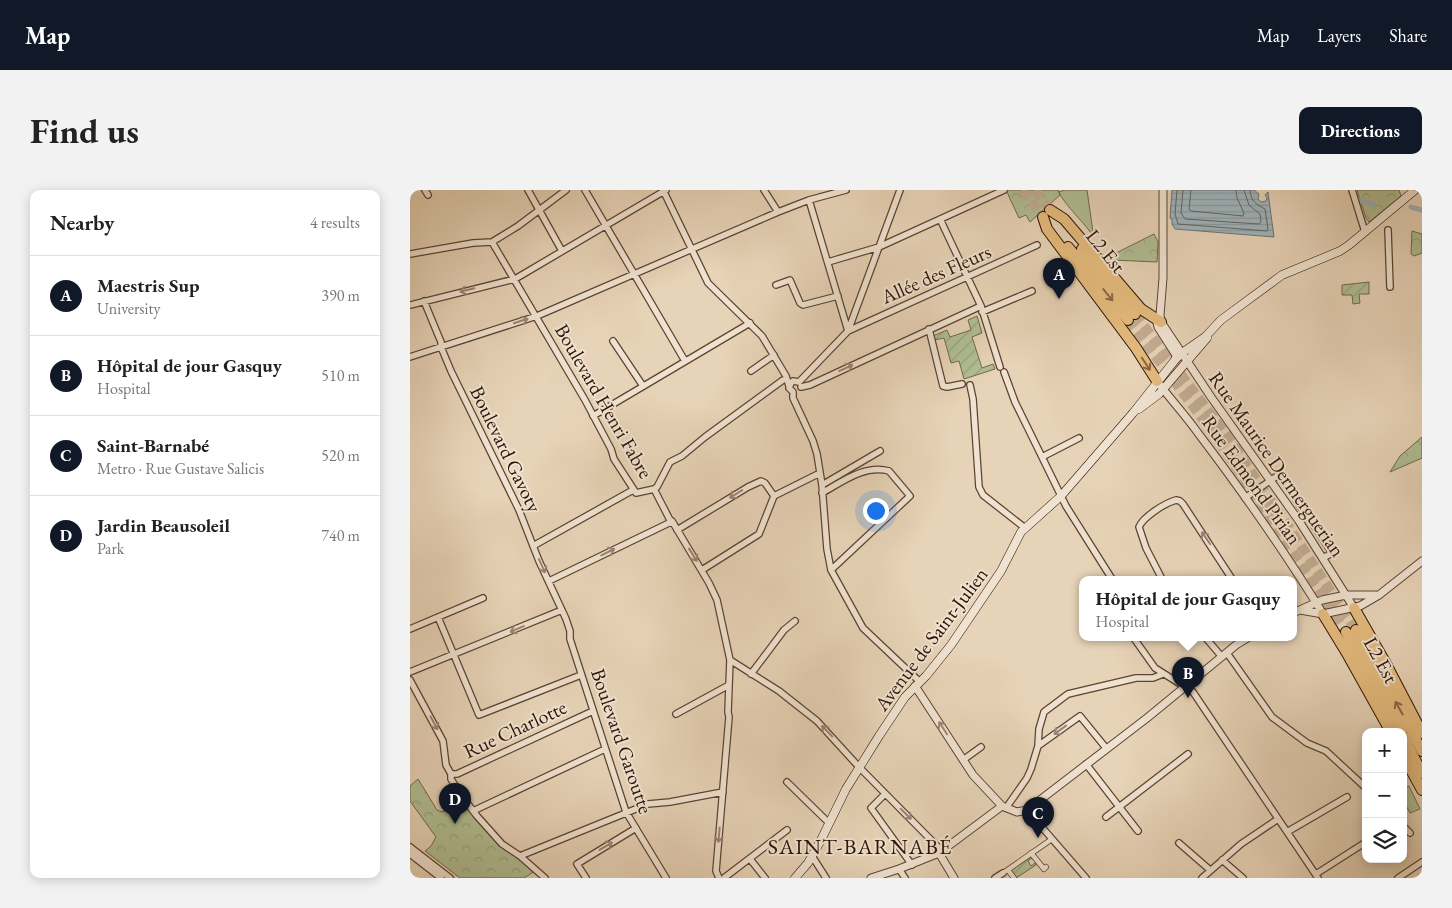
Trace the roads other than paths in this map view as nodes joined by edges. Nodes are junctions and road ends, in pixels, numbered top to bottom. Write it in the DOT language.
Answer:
graph roads {
  1 [pos="528,190"];
  2 [pos="566,190"];
  3 [pos="584,190"];
  4 [pos="664,190"];
  5 [pos="764,190"];
  6 [pos="846,190"];
  7 [pos="900,190"];
  8 [pos="1004,190"];
  9 [pos="1162,190"];
  10 [pos="1352,190"];
  11 [pos="1416,190"];
  12 [pos="1405,194"];
  13 [pos="809,200"];
  14 [pos="539,211"];
  15 [pos="778,212"];
  16 [pos="1047,214"];
  17 [pos="940,219"];
  18 [pos="605,226"];
  19 [pos="1388,230"];
  20 [pos="1365,232"];
  21 [pos="492,242"];
  22 [pos="1037,246"];
  23 [pos="879,247"];
  24 [pos="691,249"];
  25 [pos="562,251"];
  26 [pos="410,254"];
  27 [pos="828,262"];
  28 [pos="634,274"];
  29 [pos="967,278"];
  30 [pos="515,279"];
  31 [pos="776,285"];
  32 [pos="1390,287"];
  33 [pos="1032,291"];
  34 [pos="836,297"];
  35 [pos="424,301"];
  36 [pos="410,304"];
  37 [pos="981,309"];
  38 [pos="537,316"];
  39 [pos="1131,317"];
  40 [pos="1159,320"];
  41 [pos="750,323"];
  42 [pos="929,329"];
  43 [pos="1211,331"];
  44 [pos="848,332"];
  45 [pos="614,341"];
  46 [pos="441,347"];
  47 [pos="1182,353"];
  48 [pos="774,355"];
  49 [pos="410,357"];
  50 [pos="1175,360"];
  51 [pos="684,362"];
  52 [pos="1188,362"];
  53 [pos="751,372"];
  54 [pos="786,379"];
  55 [pos="962,384"];
  56 [pos="800,385"];
  57 [pos="970,385"];
  58 [pos="1160,385"];
  59 [pos="643,386"];
  60 [pos="789,386"];
  61 [pos="793,392"];
  62 [pos="593,416"];
  63 [pos="1080,438"];
  64 [pos="880,451"];
  65 [pos="1042,456"];
  66 [pos="820,473"];
  67 [pos="1270,480"];
  68 [pos="822,485"];
  69 [pos="654,489"];
  70 [pos="633,490"];
  71 [pos="822,493"];
  72 [pos="774,496"];
  73 [pos="1061,496"];
  74 [pos="1245,498"];
  75 [pos="671,522"];
  76 [pos="1025,528"];
  77 [pos="677,530"];
  78 [pos="533,546"];
  79 [pos="1324,558"];
  80 [pos="1422,562"];
  81 [pos="702,570"];
  82 [pos="831,570"];
  83 [pos="1110,576"];
  84 [pos="1160,576"];
  85 [pos="1228,576"];
  86 [pos="549,582"];
  87 [pos="1346,595"];
  88 [pos="1379,595"];
  89 [pos="483,598"];
  90 [pos="1316,602"];
  91 [pos="1354,608"];
  92 [pos="562,610"];
  93 [pos="1297,612"];
  94 [pos="1297,612"];
  95 [pos="1323,614"];
  96 [pos="438,617"];
  97 [pos="795,621"];
  98 [pos="410,629"];
  99 [pos="1136,641"];
  100 [pos="1209,641"];
  101 [pos="1243,641"];
  102 [pos="454,655"];
  103 [pos="1224,655"];
  104 [pos="730,660"];
  105 [pos="410,672"];
  106 [pos="751,674"];
  107 [pos="1163,674"];
  108 [pos="581,675"];
  109 [pos="410,680"];
  110 [pos="917,684"];
  111 [pos="729,685"];
  112 [pos="1185,686"];
  113 [pos="593,711"];
  114 [pos="676,714"];
  115 [pos="1388,728"];
  116 [pos="1399,728"];
  117 [pos="1422,733"];
  118 [pos="1407,745"];
  119 [pos="1038,746"];
  120 [pos="981,747"];
  121 [pos="1106,748"];
  122 [pos="605,749"];
  123 [pos="1422,751"];
  124 [pos="1188,754"];
  125 [pos="963,760"];
  126 [pos="1407,763"];
  127 [pos="1086,764"];
  128 [pos="859,767"];
  129 [pos="1422,773"];
  130 [pos="451,774"];
  131 [pos="787,782"];
  132 [pos="1362,784"];
  133 [pos="1422,790"];
  134 [pos="722,792"];
  135 [pos="885,794"];
  136 [pos="1346,797"];
  137 [pos="1004,807"];
  138 [pos="1120,807"];
  139 [pos="1027,810"];
  140 [pos="473,811"];
  141 [pos="626,812"];
  142 [pos="1106,817"];
  143 [pos="1278,819"];
  144 [pos="829,823"];
  145 [pos="636,828"];
  146 [pos="788,830"];
  147 [pos="1407,830"];
  148 [pos="1138,831"];
  149 [pos="1287,832"];
  150 [pos="1410,833"];
  151 [pos="1052,839"];
  152 [pos="1179,843"];
  153 [pos="1362,845"];
  154 [pos="410,847"];
  155 [pos="941,852"];
  156 [pos="1031,852"];
  157 [pos="410,854"];
  158 [pos="520,856"];
  159 [pos="812,856"];
  160 [pos="750,859"];
  161 [pos="1222,860"];
  162 [pos="1422,862"];
  163 [pos="912,864"];
  164 [pos="1046,867"];
  165 [pos="900,869"];
  166 [pos="1210,870"];
  167 [pos="1006,871"];
  168 [pos="1317,876"];
  169 [pos="441,878"];
  170 [pos="450,878"];
  171 [pos="545,878"];
  172 [pos="586,878"];
  173 [pos="666,878"];
  174 [pos="719,878"];
  175 [pos="724,878"];
  176 [pos="765,878"];
  177 [pos="795,878"];
  178 [pos="826,878"];
  179 [pos="871,878"];
  180 [pos="905,878"];
  181 [pos="954,878"];
  182 [pos="995,878"];
  183 [pos="1014,878"];
  184 [pos="1086,878"];
  185 [pos="1203,878"];
  186 [pos="1242,878"];
  187 [pos="1398,878"];
  1 -- 14 [label="street"];
  2 -- 14 [label="street"];
  3 -- 18 [label="street"];
  4 -- 18 [label="street"];
  4 -- 24 [label="street"];
  5 -- 15 [label="street"];
  6 -- 13 [label="street"];
  7 -- 23 [label="street"];
  8 -- 17 [label="street"];
  9 -- 40 [label="street"];
  10 -- 20 [label="street"];
  11 -- 12 [label="main road"];
  12 -- 20 [label="main road"];
  13 -- 15 [label="street"];
  13 -- 27 [label="street"];
  14 -- 21 [label="street"];
  14 -- 25 [label="street"];
  15 -- 24 [label="street"];
  16 -- 39 [label="highway, L2 Est"];
  16 -- 40 [label="highway"];
  16 -- 58 [label="highway, one-way"];
  17 -- 23 [label="street"];
  17 -- 29 [label="street"];
  18 -- 25 [label="street"];
  18 -- 28 [label="street"];
  19 -- 32 [label="street"];
  20 -- 43 [label="main road"];
  21 -- 26 [label="street"];
  21 -- 30 [label="street, Boulevard Henri Fabre"];
  22 -- 29 [label="street, Allée des Fleurs"];
  23 -- 27 [label="street"];
  23 -- 44 [label="street"];
  24 -- 28 [label="street"];
  24 -- 41 [label="street"];
  25 -- 30 [label="street"];
  27 -- 34 [label="street"];
  28 -- 38 [label="street"];
  28 -- 51 [label="street"];
  29 -- 37 [label="street"];
  29 -- 44 [label="street, Allée des Fleurs"];
  30 -- 35 [label="street, one-way"];
  30 -- 38 [label="street, Boulevard Henri Fabre"];
  31 -- 34 [label="street"];
  33 -- 37 [label="street"];
  34 -- 44 [label="street"];
  35 -- 36 [label="street"];
  35 -- 46 [label="street, Boulevard Gavoty"];
  37 -- 42 [label="street"];
  37 -- 65 [label="street"];
  46 -- 38 [label="street, one-way"];
  38 -- 62 [label="street, Boulevard Henri Fabre"];
  40 -- 47 [label="street, Rue Maurice Dermerguerian"];
  40 -- 50 [label="street"];
  41 -- 48 [label="street"];
  41 -- 51 [label="street"];
  42 -- 55 [label="street"];
  56 -- 42 [label="street, one-way"];
  43 -- 47 [label="main road, Avenue de Saint-Julien"];
  43 -- 52 [label="main road, Avenue de Saint-Julien"];
  44 -- 56 [label="street"];
  45 -- 59 [label="street"];
  46 -- 49 [label="street"];
  46 -- 78 [label="street, Boulevard Gavoty"];
  47 -- 50 [label="main road, Avenue de Saint-Julien"];
  47 -- 52 [label="street, Rue Maurice Dermerguerian"];
  48 -- 53 [label="street"];
  48 -- 54 [label="street"];
  50 -- 58 [label="main road, Avenue de Saint-Julien"];
  51 -- 59 [label="street"];
  52 -- 58 [label="main road, Avenue de Saint-Julien"];
  52 -- 67 [label="street, Rue Maurice Dermerguerian"];
  54 -- 60 [label="street"];
  54 -- 69 [label="street"];
  56 -- 60 [label="street"];
  56 -- 61 [label="street"];
  57 -- 76 [label="street"];
  58 -- 73 [label="main road, Avenue de Saint-Julien"];
  58 -- 74 [label="street, Rue Edmond Pirian"];
  59 -- 62 [label="street"];
  60 -- 61 [label="street"];
  61 -- 66 [label="street"];
  62 -- 70 [label="street, Boulevard Henri Fabre"];
  63 -- 65 [label="street"];
  64 -- 68 [label="street"];
  65 -- 73 [label="street"];
  66 -- 68 [label="street"];
  66 -- 72 [label="street"];
  67 -- 74 [label="street"];
  67 -- 79 [label="street, Rue Maurice Dermerguerian"];
  67 -- 79 [label="street"];
  68 -- 71 [label="street"];
  69 -- 70 [label="street, Boulevard Henri Fabre"];
  69 -- 75 [label="street, Boulevard Henri Fabre"];
  70 -- 78 [label="street"];
  71 -- 82 [label="street"];
  71 -- 82 [label="street"];
  72 -- 77 [label="street, one-way"];
  72 -- 81 [label="street"];
  73 -- 76 [label="main road, Avenue de Saint-Julien"];
  73 -- 83 [label="street"];
  74 -- 90 [label="street, Rue Edmond Pirian"];
  75 -- 77 [label="street, Boulevard Henri Fabre"];
  86 -- 75 [label="street, one-way"];
  76 -- 110 [label="main road, Avenue de Saint-Julien"];
  77 -- 81 [label="street, Boulevard Henri Fabre, one-way"];
  78 -- 86 [label="street, Boulevard Gavoty, one-way"];
  79 -- 87 [label="street, Rue Maurice Dermerguerian"];
  80 -- 88 [label="street"];
  81 -- 104 [label="street, Boulevard Henri Fabre"];
  82 -- 110 [label="street"];
  85 -- 84 [label="street, one-way"];
  86 -- 92 [label="street, Boulevard Gavoty"];
  87 -- 88 [label="street"];
  87 -- 90 [label="street"];
  87 -- 91 [label="street, Rue Maurice Dermerguerian"];
  88 -- 91 [label="street"];
  89 -- 96 [label="street"];
  90 -- 93 [label="street"];
  90 -- 95 [label="street, Rue Edmond Pirian"];
  91 -- 95 [label="street"];
  91 -- 117 [label="highway"];
  92 -- 102 [label="street, one-way"];
  92 -- 108 [label="street, Boulevard Garoutte"];
  94 -- 95 [label="street"];
  95 -- 115 [label="highway"];
  96 -- 98 [label="street"];
  96 -- 102 [label="street"];
  97 -- 106 [label="street"];
  99 -- 107 [label="street"];
  100 -- 103 [label="street"];
  101 -- 103 [label="street"];
  102 -- 105 [label="street"];
  102 -- 108 [label="street"];
  103 -- 112 [label="street"];
  103 -- 132 [label="street"];
  104 -- 106 [label="street"];
  104 -- 111 [label="street, Boulevard Henri Fabre"];
  128 -- 106 [label="street, one-way"];
  107 -- 112 [label="street"];
  107 -- 119 [label="street"];
  108 -- 113 [label="street, Boulevard Garoutte"];
  109 -- 130 [label="street, one-way"];
  125 -- 110 [label="street, one-way"];
  110 -- 128 [label="main road, Avenue de Saint-Julien"];
  111 -- 114 [label="street"];
  111 -- 134 [label="street, Boulevard Henri Fabre"];
  112 -- 121 [label="street"];
  112 -- 143 [label="street"];
  113 -- 122 [label="street, Boulevard Garoutte"];
  113 -- 130 [label="street, Rue Charlotte"];
  123 -- 116 [label="highway, L2 Est, one-way"];
  118 -- 129 [label="highway"];
  121 -- 119 [label="street, one-way"];
  119 -- 137 [label="street"];
  120 -- 125 [label="street"];
  121 -- 127 [label="street"];
  122 -- 140 [label="street"];
  122 -- 141 [label="street, Boulevard Garoutte"];
  124 -- 138 [label="street"];
  125 -- 137 [label="street"];
  126 -- 133 [label="highway"];
  127 -- 138 [label="street"];
  127 -- 139 [label="street"];
  128 -- 135 [label="street"];
  128 -- 144 [label="main road, Avenue de Saint-Julien"];
  130 -- 140 [label="street"];
  131 -- 144 [label="street"];
  134 -- 141 [label="street"];
  134 -- 174 [label="street, Boulevard Henri Fabre, one-way"];
  135 -- 155 [label="street, one-way"];
  135 -- 163 [label="street"];
  136 -- 149 [label="street"];
  137 -- 139 [label="street"];
  137 -- 155 [label="street"];
  138 -- 142 [label="street"];
  138 -- 148 [label="street"];
  139 -- 151 [label="street"];
  140 -- 158 [label="street"];
  141 -- 145 [label="street, Boulevard Garoutte"];
  141 -- 158 [label="street"];
  143 -- 149 [label="street"];
  143 -- 161 [label="street"];
  144 -- 159 [label="main road, Avenue de Saint-Julien"];
  172 -- 145 [label="street, one-way"];
  145 -- 173 [label="street, Boulevard Garoutte"];
  146 -- 160 [label="street"];
  147 -- 150 [label="street"];
  149 -- 168 [label="street"];
  151 -- 156 [label="street"];
  151 -- 184 [label="street"];
  152 -- 166 [label="street"];
  153 -- 168 [label="street"];
  154 -- 170 [label="street"];
  155 -- 163 [label="street"];
  155 -- 181 [label="street"];
  156 -- 164 [label="street"];
  156 -- 167 [label="street"];
  157 -- 169 [label="street"];
  158 -- 171 [label="street"];
  159 -- 177 [label="main road, Avenue de Saint-Julien"];
  159 -- 178 [label="street"];
  160 -- 175 [label="street"];
  160 -- 176 [label="street"];
  161 -- 166 [label="street"];
  161 -- 186 [label="street"];
  162 -- 187 [label="street"];
  163 -- 165 [label="street"];
  165 -- 179 [label="street"];
  165 -- 180 [label="street"];
  166 -- 185 [label="street"];
  167 -- 182 [label="street"];
  167 -- 183 [label="street"];
}
